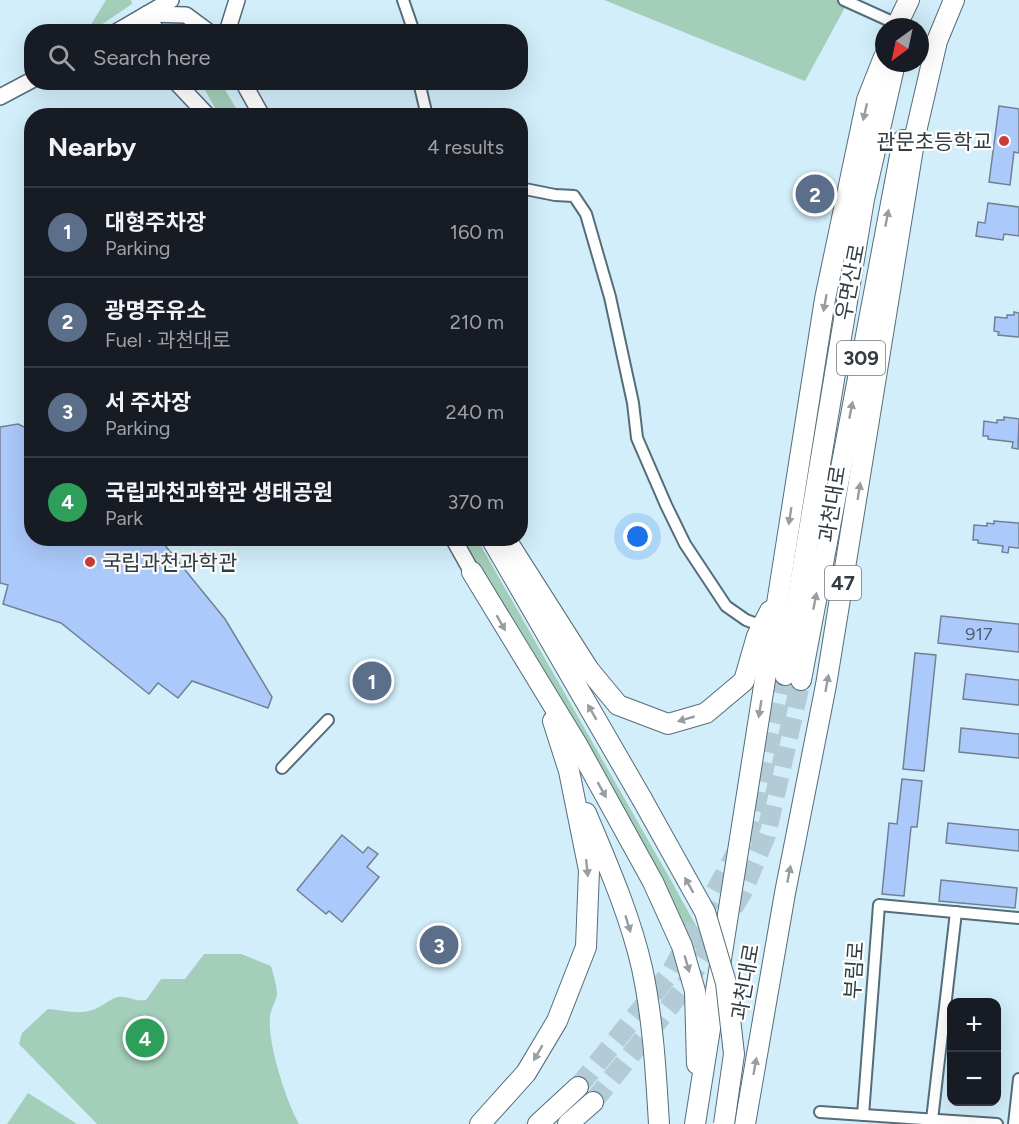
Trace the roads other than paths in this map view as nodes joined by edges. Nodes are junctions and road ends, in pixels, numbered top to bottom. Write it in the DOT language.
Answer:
graph roads {
  1 [pos="171,0"];
  2 [pos="237,0"];
  3 [pos="403,0"];
  4 [pos="844,0"];
  5 [pos="909,0"];
  6 [pos="954,0"];
  7 [pos="147,14"];
  8 [pos="882,18"];
  9 [pos="900,18"];
  10 [pos="130,24"];
  11 [pos="153,24"];
  12 [pos="198,24"];
  13 [pos="230,24"];
  14 [pos="411,24"];
  15 [pos="937,41"];
  16 [pos="929,55"];
  17 [pos="878,72"];
  18 [pos="893,72"];
  19 [pos="920,72"];
  20 [pos="24,84"];
  21 [pos="184,90"];
  22 [pos="191,90"];
  23 [pos="247,90"];
  24 [pos="421,90"];
  25 [pos="0,97"];
  26 [pos="201,108"];
  27 [pos="203,108"];
  28 [pos="258,108"];
  29 [pos="425,108"];
  30 [pos="528,190"];
  31 [pos="457,546"];
  32 [pos="496,546"];
  33 [pos="510,546"];
  34 [pos="472,572"];
  35 [pos="778,595"];
  36 [pos="762,626"];
  37 [pos="542,690"];
  38 [pos="328,720"];
  39 [pos="282,768"];
  40 [pos="569,771"];
  41 [pos="956,912"];
  42 [pos="1019,918"];
  43 [pos="1019,1078"];
  44 [pos="578,1087"];
  45 [pos="699,1094"];
  46 [pos="593,1102"];
  47 [pos="820,1112"];
  48 [pos="863,1115"];
  49 [pos="932,1120"];
  50 [pos="971,1123"];
  51 [pos="480,1124"];
  52 [pos="538,1124"];
  53 [pos="568,1124"];
  54 [pos="659,1124"];
  55 [pos="696,1124"];
  56 [pos="724,1124"];
  57 [pos="746,1124"];
  58 [pos="997,1124"];
  59 [pos="1014,1124"];
  1 -- 7 [label="street"];
  2 -- 13 [label="street"];
  3 -- 14 [label="street"];
  4 -- 8 [label="street"];
  5 -- 9 [label="highway"];
  6 -- 15 [label="highway, 과천대로 / 47"];
  7 -- 10 [label="street"];
  7 -- 11 [label="street"];
  7 -- 12 [label="street"];
  16 -- 15 [label="highway, 우면산로 / 309, one-way"];
  57 -- 15 [label="highway, 과천대로 / 47, one-way"];
  17 -- 35 [label="highway, 과천대로, one-way"];
  18 -- 19 [label="highway, 우면산로 / 309, one-way"];
  20 -- 25 [label="street"];
  21 -- 26 [label="street"];
  22 -- 27 [label="street"];
  23 -- 28 [label="street"];
  24 -- 29 [label="street"];
  30 -- 36 [label="street"];
  31 -- 34 [label="street"];
  56 -- 32 [label="highway, one-way, bridge"];
  36 -- 33 [label="highway, one-way"];
  34 -- 37 [label="highway, one-way"];
  35 -- 36 [label="highway"];
  35 -- 45 [label="highway, 과천대로, one-way"];
  37 -- 40 [label="highway"];
  37 -- 45 [label="highway, one-way"];
  38 -- 39 [label="street"];
  40 -- 51 [label="highway, one-way"];
  40 -- 54 [label="highway, one-way"];
  41 -- 42 [label="street, 부림로"];
  41 -- 48 [label="street, 부림로"];
  41 -- 49 [label="street"];
  43 -- 59 [label="street"];
  44 -- 52 [label="highway"];
  45 -- 55 [label="highway, 과천대로"];
  46 -- 53 [label="highway"];
  47 -- 48 [label="street"];
  48 -- 49 [label="street"];
  49 -- 50 [label="street"];
  50 -- 58 [label="street"];
}
